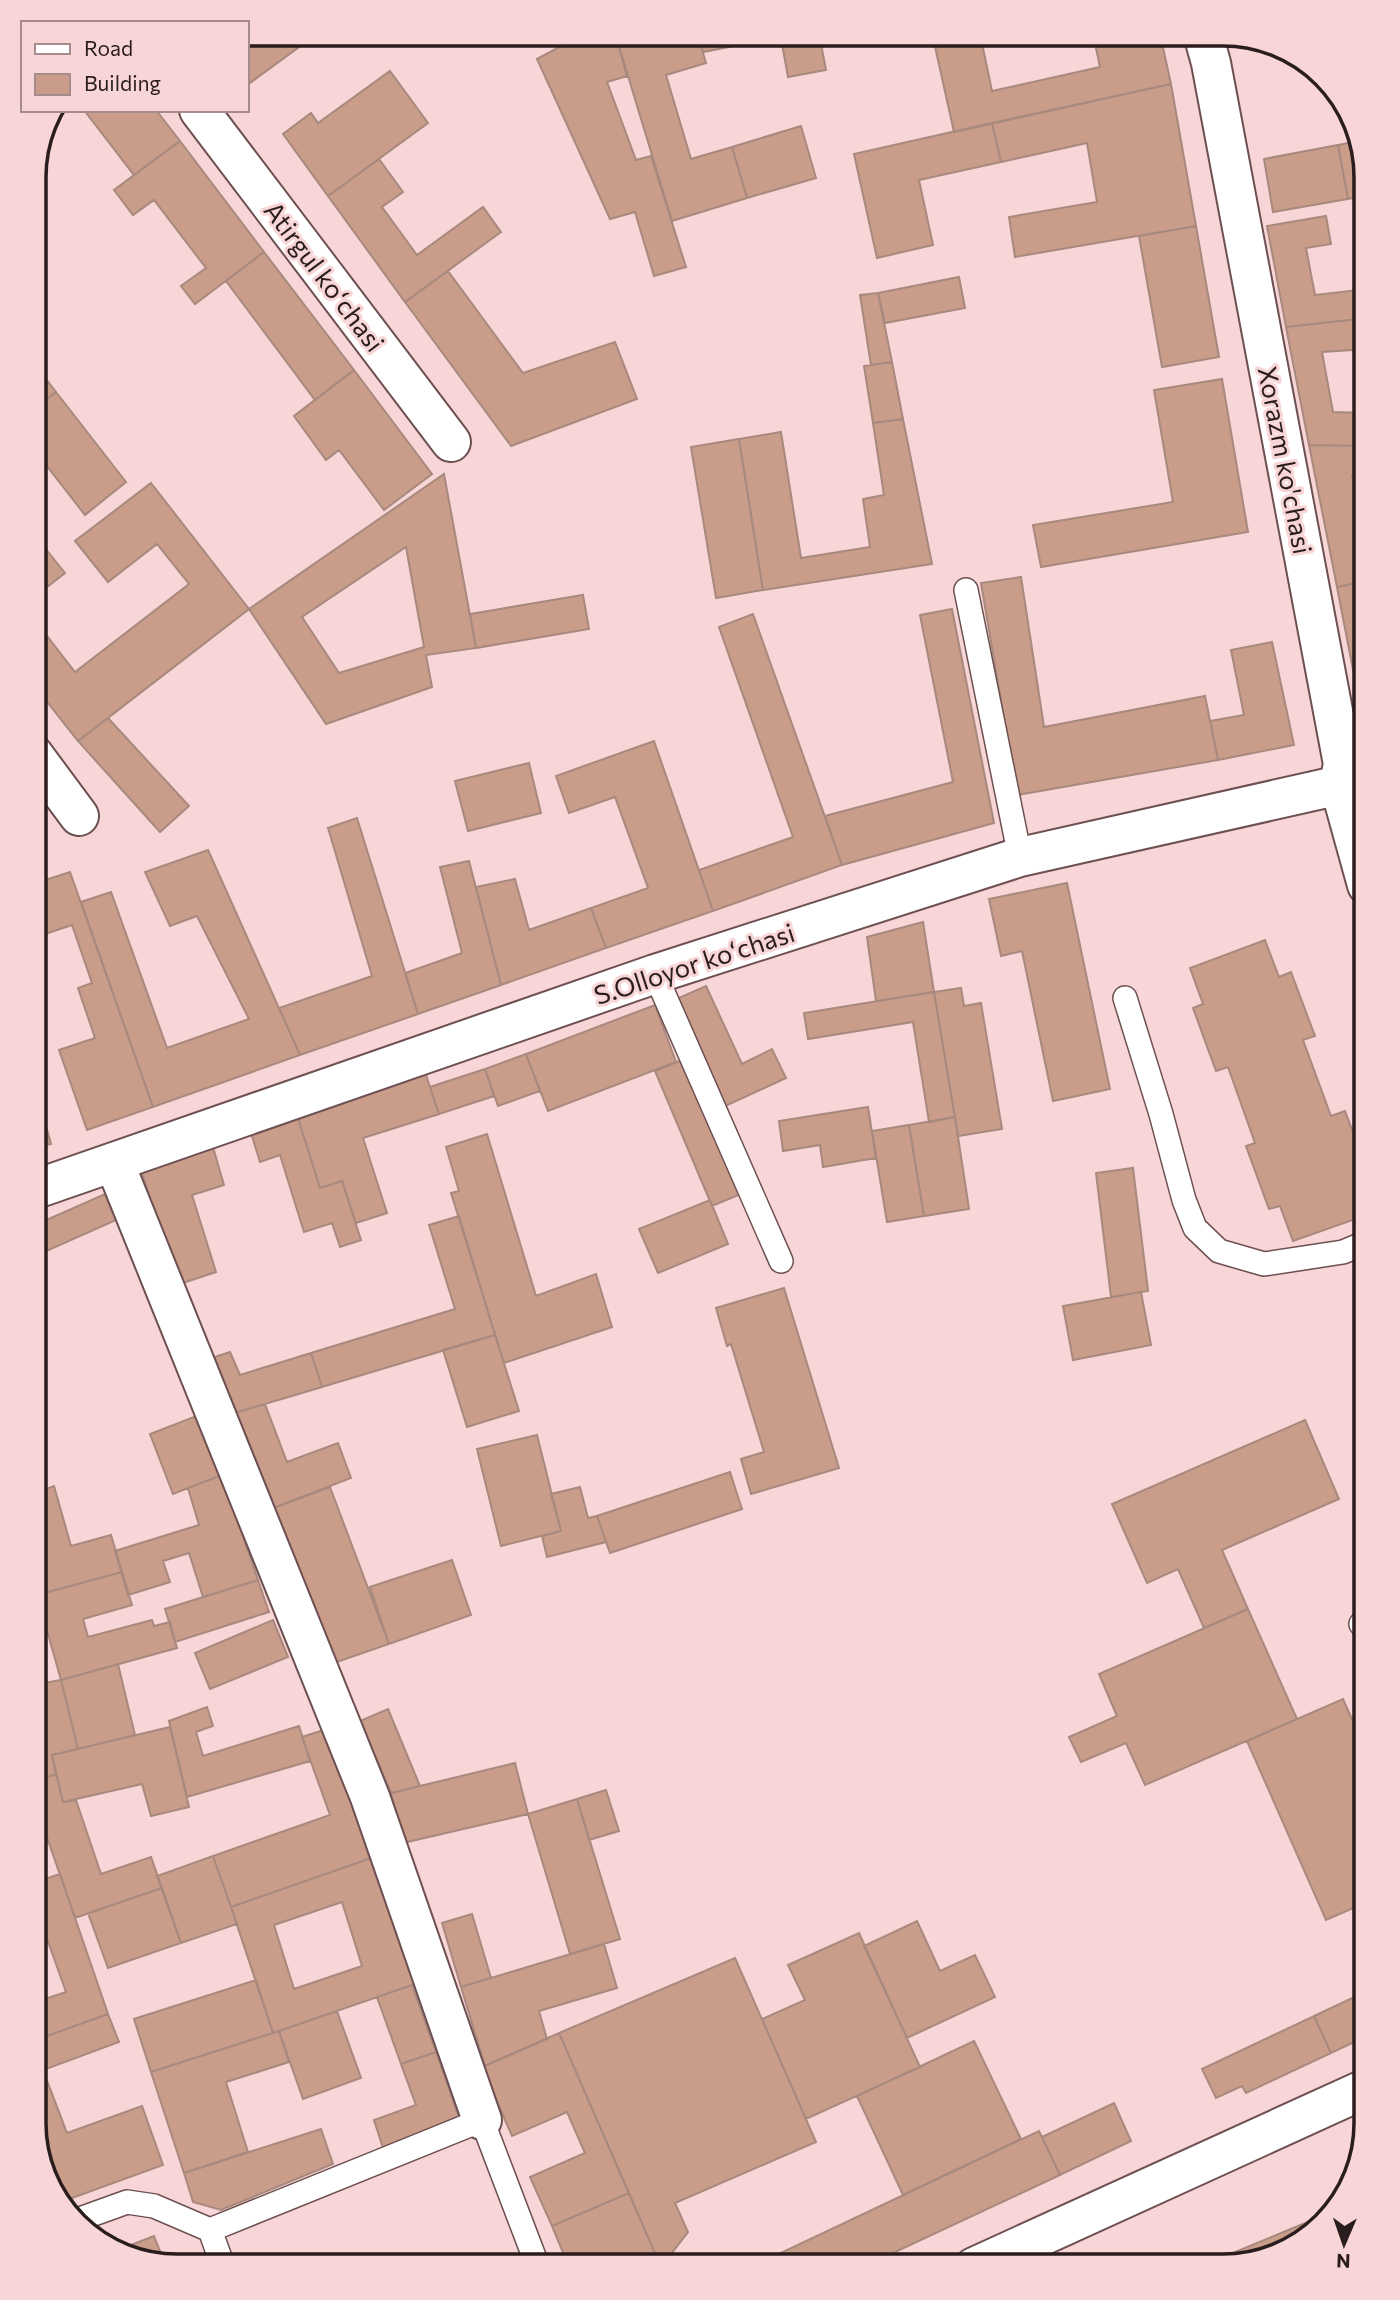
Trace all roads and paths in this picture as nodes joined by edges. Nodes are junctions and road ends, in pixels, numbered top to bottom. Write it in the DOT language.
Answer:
graph roads {
  1 [pos="1206,46"];
  2 [pos="201,112"];
  3 [pos="452,442"];
  4 [pos="966,590"];
  5 [pos="46,772"];
  6 [pos="1353,782"];
  7 [pos="79,816"];
  8 [pos="1020,857"];
  9 [pos="655,974"];
  10 [pos="1125,998"];
  11 [pos="114,1162"];
  12 [pos="46,1185"];
  13 [pos="1354,1247"];
  14 [pos="781,1261"];
  15 [pos="1354,2094"];
  16 [pos="482,2120"];
  17 [pos="85,2217"];
  18 [pos="210,2230"];
  19 [pos="219,2254"];
  20 [pos="533,2254"];
  21 [pos="1003,2254"];
  1 -- 6 [label="street, Xorazm ko'chasi"];
  2 -- 3 [label="street, Atirgul koʻchasi"];
  4 -- 8 [label="lane"];
  5 -- 7 [label="street"];
  6 -- 8 [label="street, S.Olloyor koʻchasi"];
  8 -- 9 [label="street, S.Olloyor koʻchasi"];
  9 -- 11 [label="street, S.Olloyor koʻchasi"];
  9 -- 14 [label="lane"];
  10 -- 13 [label="lane"];
  11 -- 12 [label="street, S.Olloyor koʻchasi"];
  11 -- 16 [label="street"];
  15 -- 21 [label="street"];
  16 -- 18 [label="lane"];
  16 -- 20 [label="lane"];
  17 -- 18 [label="lane"];
  18 -- 19 [label="lane"];
}
